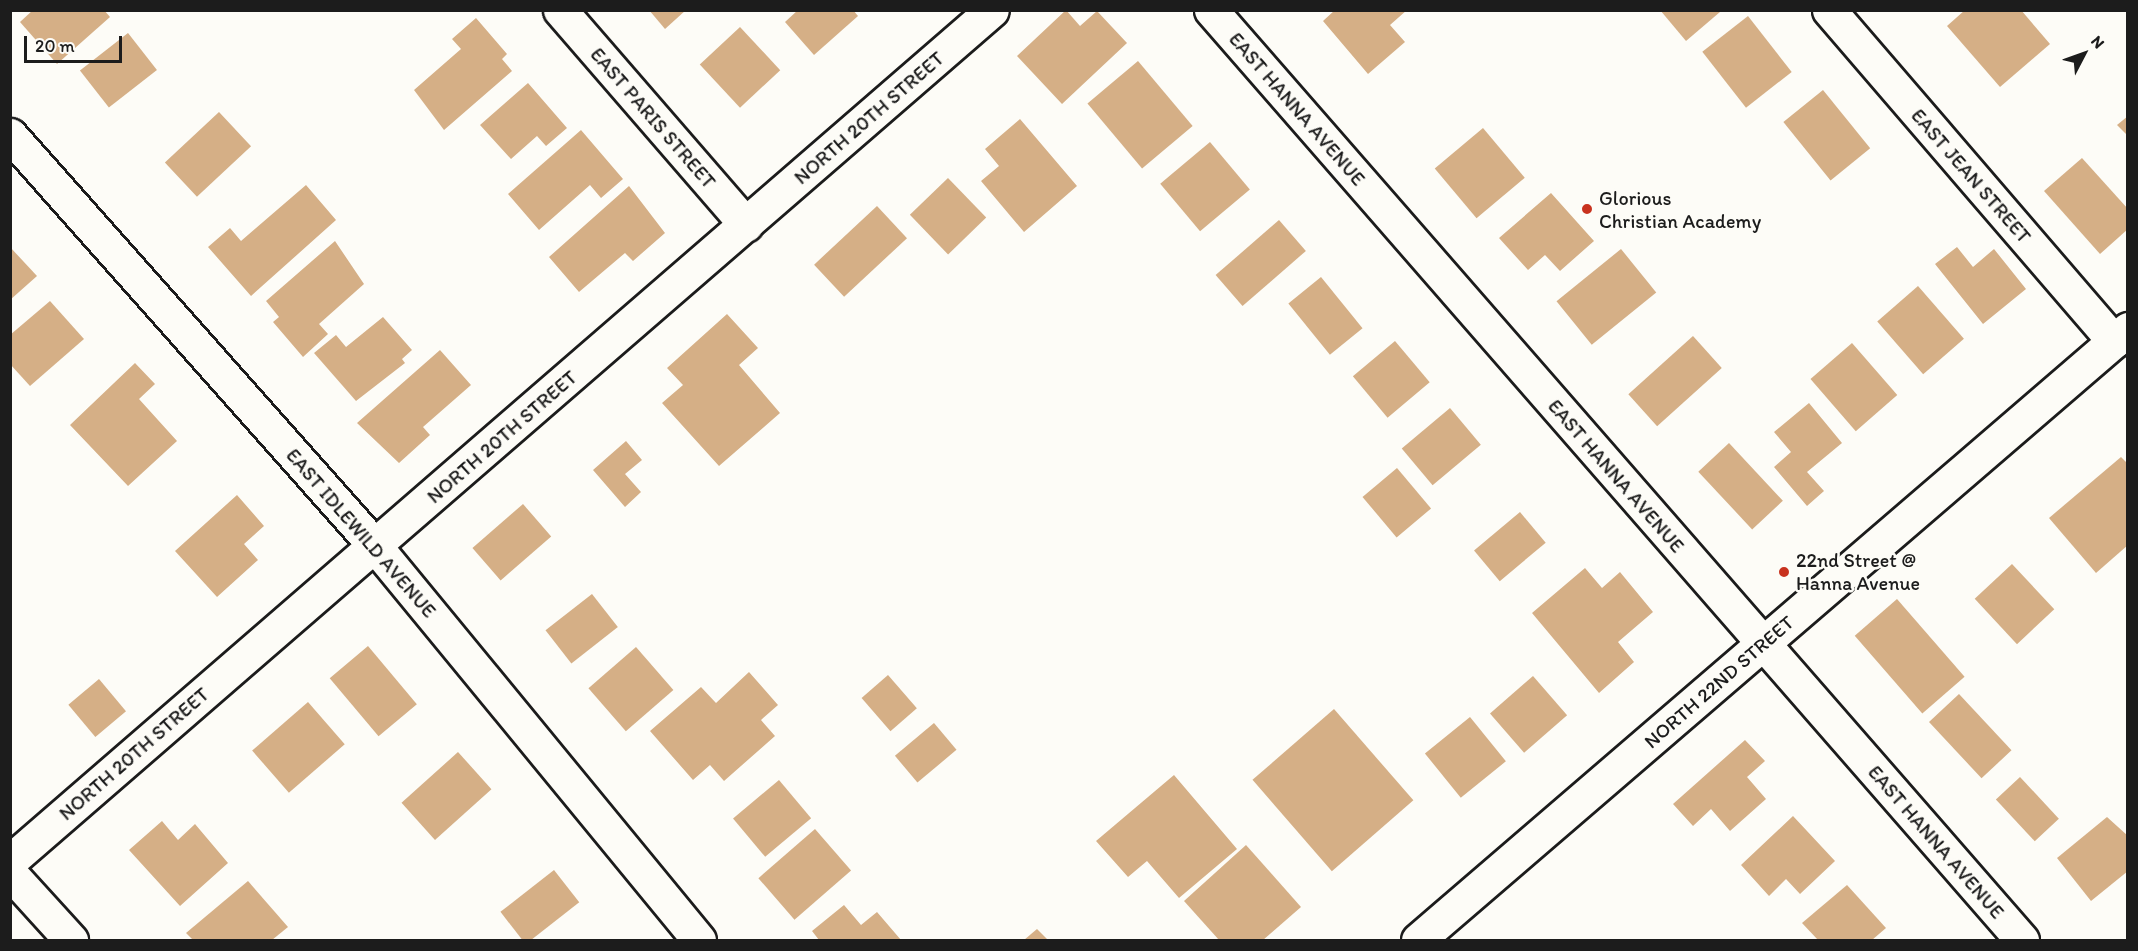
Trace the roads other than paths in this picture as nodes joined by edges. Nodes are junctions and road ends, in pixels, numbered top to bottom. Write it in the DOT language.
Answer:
graph roads {
  1 [pos="560,10"];
  2 [pos="992,10"];
  3 [pos="1211,10"];
  4 [pos="1829,10"];
  5 [pos="10,135"];
  6 [pos="746,225"];
  7 [pos="2121,335"];
  8 [pos="375,546"];
  9 [pos="1763,644"];
  10 [pos="10,861"];
  11 [pos="10,873"];
  12 [pos="71,940"];
  13 [pos="699,940"];
  14 [pos="1418,940"];
  15 [pos="2022,940"];
  1 -- 6 [label="street, EAST PARIS STREET"];
  2 -- 6 [label="street, NORTH 20TH STREET"];
  3 -- 9 [label="street, EAST HANNA AVENUE"];
  4 -- 7 [label="street, EAST JEAN STREET"];
  5 -- 8 [label="street, EAST IDLEWILD AVENUE"];
  6 -- 8 [label="street, NORTH 20TH STREET"];
  7 -- 9 [label="street, NORTH 22ND STREET"];
  8 -- 10 [label="street, NORTH 20TH STREET"];
  8 -- 13 [label="street, EAST IDLEWILD AVENUE"];
  9 -- 14 [label="street, NORTH 22ND STREET"];
  9 -- 15 [label="street, EAST HANNA AVENUE"];
  11 -- 12 [label="street"];
}
